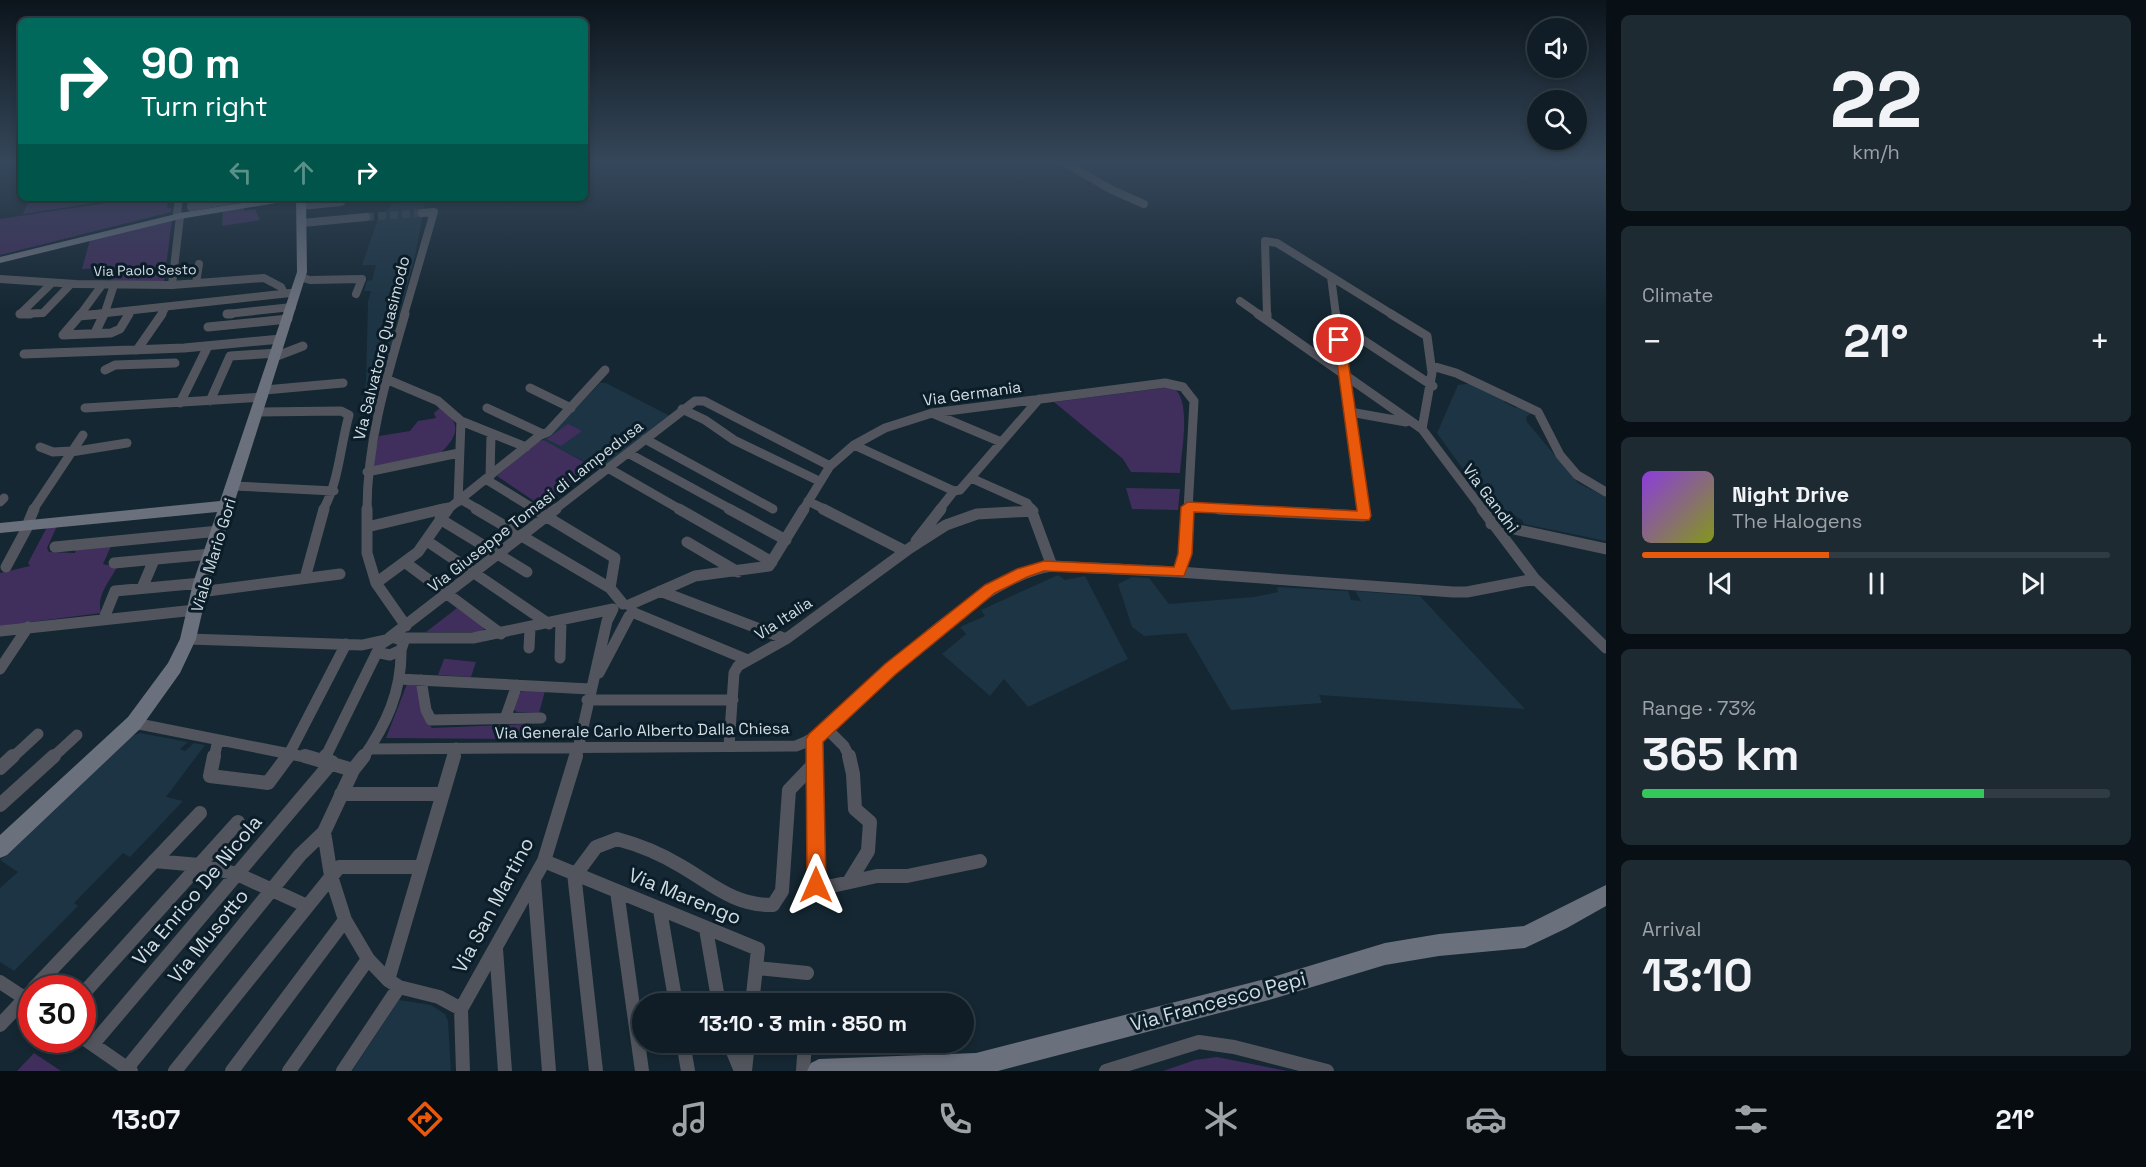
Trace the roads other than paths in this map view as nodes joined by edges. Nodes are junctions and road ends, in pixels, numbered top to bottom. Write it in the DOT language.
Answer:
graph roads {
  1 [pos="178,211"];
  2 [pos="194,211"];
  3 [pos="199,211"];
  4 [pos="301,211"];
  5 [pos="422,213"];
  6 [pos="178,214"];
  7 [pos="366,217"];
  8 [pos="302,223"];
  9 [pos="0,258"];
  10 [pos="199,264"];
  11 [pos="1330,278"];
  12 [pos="0,279"];
  13 [pos="324,279"];
  14 [pos="52,283"];
  15 [pos="196,283"];
  16 [pos="71,284"];
  17 [pos="102,285"];
  18 [pos="114,285"];
  19 [pos="172,285"];
  20 [pos="296,290"];
  21 [pos="356,294"];
  22 [pos="1240,301"];
  23 [pos="166,307"];
  24 [pos="130,311"];
  25 [pos="105,314"];
  26 [pos="227,314"];
  27 [pos="80,316"];
  28 [pos="1267,321"];
  29 [pos="1337,322"];
  30 [pos="208,327"];
  31 [pos="95,333"];
  32 [pos="208,346"];
  33 [pos="303,346"];
  34 [pos="184,348"];
  35 [pos="279,349"];
  36 [pos="137,350"];
  37 [pos="24,354"];
  38 [pos="175,363"];
  39 [pos="1432,364"];
  40 [pos="1408,369"];
  41 [pos="105,370"];
  42 [pos="605,370"];
  43 [pos="170,373"];
  44 [pos="1344,376"];
  45 [pos="386,379"];
  46 [pos="343,383"];
  47 [pos="1433,386"];
  48 [pos="530,388"];
  49 [pos="1039,399"];
  50 [pos="210,400"];
  51 [pos="262,400"];
  52 [pos="180,403"];
  53 [pos="85,408"];
  54 [pos="487,408"];
  55 [pos="571,408"];
  56 [pos="682,410"];
  57 [pos="1350,412"];
  58 [pos="932,413"];
  59 [pos="461,421"];
  60 [pos="1417,426"];
  61 [pos="491,434"];
  62 [pos="543,434"];
  63 [pos="82,435"];
  64 [pos="645,439"];
  65 [pos="1001,442"];
  66 [pos="127,443"];
  67 [pos="854,446"];
  68 [pos="40,447"];
  69 [pos="526,447"];
  70 [pos="72,452"];
  71 [pos="459,453"];
  72 [pos="628,453"];
  73 [pos="830,466"];
  74 [pos="608,468"];
  75 [pos="367,472"];
  76 [pos="971,477"];
  77 [pos="489,478"];
  78 [pos="819,481"];
  79 [pos="234,486"];
  80 [pos="334,491"];
  81 [pos="954,491"];
  82 [pos="1606,492"];
  83 [pos="808,501"];
  84 [pos="456,503"];
  85 [pos="227,506"];
  86 [pos="1188,507"];
  87 [pos="773,509"];
  88 [pos="1033,511"];
  89 [pos="546,517"];
  90 [pos="440,519"];
  91 [pos="29,524"];
  92 [pos="1491,524"];
  93 [pos="0,526"];
  94 [pos="367,527"];
  95 [pos="219,531"];
  96 [pos="522,536"];
  97 [pos="786,540"];
  98 [pos="427,541"];
  99 [pos="687,542"];
  100 [pos="55,547"];
  101 [pos="1606,549"];
  102 [pos="908,550"];
  103 [pos="211,554"];
  104 [pos="498,555"];
  105 [pos="154,560"];
  106 [pos="772,562"];
  107 [pos="114,563"];
  108 [pos="406,563"];
  109 [pos="1052,566"];
  110 [pos="6,567"];
  111 [pos="526,572"];
  112 [pos="738,572"];
  113 [pos="340,573"];
  114 [pos="474,573"];
  115 [pos="1179,573"];
  116 [pos="304,578"];
  117 [pos="1535,579"];
  118 [pos="376,583"];
  119 [pos="201,587"];
  120 [pos="142,588"];
  121 [pos="610,588"];
  122 [pos="660,591"];
  123 [pos="448,594"];
  124 [pos="195,610"];
  125 [pos="623,610"];
  126 [pos="104,618"];
  127 [pos="555,623"];
  128 [pos="28,627"];
  129 [pos="530,628"];
  130 [pos="0,631"];
  131 [pos="501,634"];
  132 [pos="188,639"];
  133 [pos="786,639"];
  134 [pos="394,642"];
  135 [pos="346,644"];
  136 [pos="529,648"];
  137 [pos="1606,648"];
  138 [pos="560,658"];
  139 [pos="748,660"];
  140 [pos="0,669"];
  141 [pos="399,679"];
  142 [pos="421,680"];
  143 [pos="517,685"];
  144 [pos="588,694"];
  145 [pos="733,700"];
  146 [pos="541,718"];
  147 [pos="505,719"];
  148 [pos="134,723"];
  149 [pos="827,729"];
  150 [pos="39,734"];
  151 [pos="77,735"];
  152 [pos="815,739"];
  153 [pos="218,740"];
  154 [pos="729,746"];
  155 [pos="456,748"];
  156 [pos="579,748"];
  157 [pos="370,749"];
  158 [pos="291,752"];
  159 [pos="328,761"];
  160 [pos="816,762"];
  161 [pos="0,768"];
  162 [pos="353,770"];
  163 [pos="341,794"];
  164 [pos="443,794"];
  165 [pos="0,804"];
  166 [pos="200,813"];
  167 [pos="237,822"];
  168 [pos="324,832"];
  169 [pos="0,848"];
  170 [pos="154,861"];
  171 [pos="544,861"];
  172 [pos="980,861"];
  173 [pos="199,866"];
  174 [pos="421,867"];
  175 [pos="237,874"];
  176 [pos="575,874"];
  177 [pos="331,876"];
  178 [pos="534,881"];
  179 [pos="849,883"];
  180 [pos="272,890"];
  181 [pos="617,891"];
  182 [pos="1606,895"];
  183 [pos="307,906"];
  184 [pos="660,910"];
  185 [pos="345,920"];
  186 [pos="706,929"];
  187 [pos="496,948"];
  188 [pos="368,959"];
  189 [pos="756,968"];
  190 [pos="807,973"];
  191 [pos="49,975"];
  192 [pos="96,980"];
  193 [pos="0,982"];
  194 [pos="394,984"];
  195 [pos="18,990"];
  196 [pos="674,993"];
  197 [pos="717,993"];
  198 [pos="753,993"];
  199 [pos="18,1008"];
  200 [pos="461,1009"];
  201 [pos="0,1025"];
  202 [pos="96,1032"];
  203 [pos="96,1047"];
  204 [pos="685,1053"];
  205 [pos="734,1053"];
  206 [pos="746,1053"];
  207 [pos="804,1053"];
  208 [pos="129,1070"];
  209 [pos="176,1071"];
  210 [pos="232,1071"];
  211 [pos="289,1071"];
  212 [pos="343,1071"];
  213 [pos="463,1071"];
  214 [pos="505,1071"];
  215 [pos="549,1071"];
  216 [pos="596,1071"];
  217 [pos="642,1071"];
  218 [pos="688,1071"];
  219 [pos="743,1071"];
  220 [pos="803,1071"];
  221 [pos="819,1071"];
  222 [pos="1107,1071"];
  223 [pos="1327,1071"];
  1 -- 6 [label="street"];
  2 -- 6 [label="main road"];
  3 -- 6 [label="main road"];
  4 -- 8 [label="main road, Viale Mario Gori"];
  5 -- 45 [label="street, Via Salvatore Quasimodo"];
  6 -- 9 [label="main road"];
  6 -- 19 [label="street"];
  7 -- 8 [label="street"];
  8 -- 20 [label="main road, Viale Mario Gori"];
  10 -- 15 [label="street"];
  11 -- 28 [label="street"];
  11 -- 29 [label="street"];
  11 -- 39 [label="street"];
  12 -- 14 [label="street, Via Paolo Sesto"];
  13 -- 20 [label="street"];
  13 -- 20 [label="street"];
  13 -- 21 [label="street"];
  14 -- 16 [label="street, Via Paolo Sesto"];
  14 -- 16 [label="street"];
  15 -- 19 [label="street, Via Paolo Sesto"];
  15 -- 20 [label="street, Via Paolo Sesto"];
  16 -- 17 [label="street, Via Paolo Sesto"];
  17 -- 18 [label="street, Via Paolo Sesto"];
  17 -- 27 [label="street"];
  18 -- 19 [label="street, Via Paolo Sesto"];
  18 -- 25 [label="street"];
  20 -- 23 [label="street"];
  20 -- 26 [label="street"];
  20 -- 30 [label="street"];
  20 -- 35 [label="main road, Viale Mario Gori"];
  22 -- 28 [label="street, Via Gandhi"];
  23 -- 24 [label="street"];
  23 -- 36 [label="street"];
  24 -- 25 [label="street"];
  24 -- 31 [label="street"];
  25 -- 27 [label="street"];
  25 -- 31 [label="street"];
  27 -- 31 [label="street"];
  28 -- 44 [label="street, Via Gandhi"];
  29 -- 40 [label="street"];
  29 -- 44 [label="street"];
  32 -- 34 [label="street"];
  32 -- 35 [label="street"];
  32 -- 52 [label="street"];
  33 -- 35 [label="street"];
  34 -- 36 [label="street"];
  34 -- 38 [label="street"];
  35 -- 50 [label="street"];
  35 -- 51 [label="main road, Viale Mario Gori"];
  36 -- 37 [label="street"];
  38 -- 41 [label="street"];
  38 -- 43 [label="street"];
  39 -- 40 [label="street"];
  39 -- 47 [label="street"];
  39 -- 82 [label="street"];
  40 -- 47 [label="street"];
  42 -- 55 [label="street"];
  44 -- 57 [label="street"];
  44 -- 60 [label="street, Via Gandhi"];
  45 -- 59 [label="street"];
  45 -- 75 [label="street, Via Salvatore Quasimodo"];
  46 -- 51 [label="street"];
  47 -- 60 [label="street"];
  48 -- 55 [label="street"];
  49 -- 58 [label="street, Via Germania"];
  49 -- 65 [label="street"];
  49 -- 86 [label="street, Via Germania"];
  50 -- 51 [label="street"];
  50 -- 52 [label="street"];
  51 -- 79 [label="main road, Viale Mario Gori"];
  51 -- 80 [label="street"];
  52 -- 53 [label="street"];
  54 -- 62 [label="street"];
  55 -- 62 [label="street"];
  56 -- 64 [label="street, Via Giuseppe Tomasi di Lampedusa"];
  56 -- 73 [label="street"];
  56 -- 78 [label="street"];
  57 -- 60 [label="street"];
  57 -- 86 [label="street"];
  58 -- 65 [label="street"];
  58 -- 67 [label="street, Via Germania"];
  59 -- 61 [label="street"];
  59 -- 71 [label="street"];
  60 -- 92 [label="street, Via Gandhi"];
  61 -- 69 [label="street"];
  61 -- 77 [label="street"];
  62 -- 69 [label="street"];
  63 -- 70 [label="street"];
  64 -- 72 [label="street, Via Giuseppe Tomasi di Lampedusa"];
  64 -- 87 [label="street"];
  65 -- 76 [label="street"];
  66 -- 70 [label="street"];
  67 -- 73 [label="street, Via Germania"];
  67 -- 81 [label="street"];
  68 -- 70 [label="street"];
  69 -- 77 [label="street"];
  70 -- 91 [label="street"];
  71 -- 75 [label="street"];
  71 -- 84 [label="street"];
  72 -- 74 [label="street, Via Giuseppe Tomasi di Lampedusa"];
  72 -- 97 [label="street"];
  73 -- 78 [label="street, Via Germania"];
  74 -- 89 [label="street, Via Giuseppe Tomasi di Lampedusa"];
  74 -- 106 [label="street"];
  75 -- 94 [label="street, Via Salvatore Quasimodo"];
  76 -- 81 [label="street"];
  76 -- 88 [label="street"];
  77 -- 84 [label="street"];
  77 -- 89 [label="street"];
  78 -- 83 [label="street, Via Germania"];
  79 -- 80 [label="street"];
  79 -- 85 [label="main road, Viale Mario Gori"];
  80 -- 116 [label="street"];
  81 -- 102 [label="street"];
  83 -- 97 [label="street, Via Germania"];
  83 -- 102 [label="street"];
  84 -- 90 [label="street"];
  84 -- 94 [label="street"];
  84 -- 96 [label="street"];
  85 -- 91 [label="main road"];
  85 -- 95 [label="main road, Viale Mario Gori"];
  86 -- 115 [label="street"];
  88 -- 102 [label="street"];
  88 -- 109 [label="street"];
  89 -- 96 [label="street, Via Giuseppe Tomasi di Lampedusa"];
  89 -- 121 [label="street"];
  90 -- 98 [label="street"];
  90 -- 104 [label="street"];
  91 -- 93 [label="main road"];
  91 -- 110 [label="street"];
  92 -- 101 [label="street"];
  92 -- 117 [label="street, Via Gandhi"];
  94 -- 118 [label="street, Via Salvatore Quasimodo"];
  95 -- 100 [label="street"];
  95 -- 103 [label="main road, Viale Mario Gori"];
  96 -- 104 [label="street, Via Giuseppe Tomasi di Lampedusa"];
  96 -- 121 [label="street"];
  97 -- 106 [label="street, Via Germania"];
  98 -- 108 [label="street"];
  98 -- 114 [label="street"];
  99 -- 112 [label="street"];
  102 -- 133 [label="street, Via Italia"];
  103 -- 105 [label="street"];
  103 -- 119 [label="main road, Viale Mario Gori"];
  104 -- 111 [label="street"];
  104 -- 114 [label="street, Via Giuseppe Tomasi di Lampedusa"];
  105 -- 107 [label="street"];
  105 -- 120 [label="street"];
  106 -- 112 [label="street"];
  108 -- 118 [label="street"];
  108 -- 123 [label="street"];
  109 -- 115 [label="street, Via Generale Carlo Alberto Dalla Chiesa"];
  109 -- 149 [label="street, Via Generale Carlo Alberto Dalla Chiesa"];
  112 -- 122 [label="street"];
  113 -- 116 [label="street"];
  114 -- 123 [label="street, Via Giuseppe Tomasi di Lampedusa"];
  114 -- 127 [label="street"];
  115 -- 117 [label="street, Via Generale Carlo Alberto Dalla Chiesa"];
  116 -- 119 [label="street"];
  117 -- 137 [label="street, Via Gandhi"];
  118 -- 134 [label="street, Via Salvatore Quasimodo"];
  119 -- 120 [label="street"];
  119 -- 124 [label="main road, Viale Mario Gori"];
  120 -- 126 [label="street"];
  121 -- 125 [label="street"];
  122 -- 125 [label="street"];
  122 -- 133 [label="street"];
  123 -- 131 [label="street"];
  123 -- 134 [label="street, Via Giuseppe Tomasi di Lampedusa"];
  124 -- 126 [label="street"];
  124 -- 132 [label="main road, Viale Mario Gori"];
  125 -- 127 [label="street"];
  125 -- 139 [label="street"];
  125 -- 144 [label="street"];
  125 -- 144 [label="street"];
  126 -- 128 [label="street"];
  127 -- 129 [label="street"];
  127 -- 138 [label="street"];
  128 -- 130 [label="street"];
  128 -- 140 [label="street"];
  129 -- 131 [label="street"];
  129 -- 136 [label="street"];
  131 -- 134 [label="street"];
  132 -- 135 [label="street"];
  132 -- 148 [label="main road, Viale Mario Gori"];
  133 -- 139 [label="street, Via Italia"];
  134 -- 135 [label="street"];
  134 -- 141 [label="street, Via Salvatore Quasimodo"];
  134 -- 159 [label="street, Via Enrico De Nicola"];
  135 -- 158 [label="street"];
  139 -- 145 [label="street, Via Italia"];
  141 -- 142 [label="street"];
  141 -- 157 [label="street"];
  142 -- 143 [label="street"];
  142 -- 147 [label="street"];
  143 -- 144 [label="street"];
  143 -- 147 [label="street"];
  144 -- 145 [label="street"];
  144 -- 156 [label="street, Via San Martino"];
  145 -- 154 [label="street, Via Italia"];
  146 -- 147 [label="street"];
  148 -- 153 [label="street"];
  148 -- 169 [label="main road, Viale Mario Gori"];
  149 -- 152 [label="street, Via Generale Carlo Alberto Dalla Chiesa"];
  149 -- 179 [label="street"];
  150 -- 161 [label="street"];
  151 -- 165 [label="street"];
  152 -- 154 [label="street, Via Generale Carlo Alberto Dalla Chiesa"];
  152 -- 160 [label="street"];
  153 -- 158 [label="street"];
  153 -- 158 [label="street"];
  154 -- 156 [label="street, Via Generale Carlo Alberto Dalla Chiesa"];
  155 -- 156 [label="street, Via Generale Carlo Alberto Dalla Chiesa"];
  155 -- 157 [label="street, Via Generale Carlo Alberto Dalla Chiesa"];
  155 -- 164 [label="street"];
  156 -- 171 [label="street, Via San Martino"];
  157 -- 162 [label="street"];
  158 -- 159 [label="street"];
  159 -- 162 [label="street"];
  159 -- 175 [label="street, Via Enrico De Nicola"];
  160 -- 176 [label="street"];
  160 -- 179 [label="street"];
  162 -- 163 [label="street"];
  163 -- 164 [label="street"];
  163 -- 168 [label="street"];
  164 -- 174 [label="street"];
  166 -- 170 [label="street"];
  167 -- 173 [label="street"];
  168 -- 177 [label="street"];
  168 -- 180 [label="street, Via Musotto"];
  170 -- 173 [label="street"];
  170 -- 191 [label="street"];
  171 -- 176 [label="street, Via Marengo"];
  171 -- 178 [label="street, Via San Martino"];
  172 -- 179 [label="street"];
  173 -- 175 [label="street"];
  173 -- 192 [label="street"];
  174 -- 177 [label="street"];
  174 -- 194 [label="street"];
  175 -- 180 [label="street"];
  175 -- 202 [label="street, Via Enrico De Nicola"];
  176 -- 181 [label="street, Via Marengo"];
  176 -- 216 [label="street"];
  177 -- 183 [label="street"];
  177 -- 185 [label="street"];
  178 -- 187 [label="street, Via San Martino"];
  178 -- 215 [label="street"];
  180 -- 183 [label="street"];
  180 -- 208 [label="street, Via Musotto"];
  181 -- 184 [label="street, Via Marengo"];
  181 -- 217 [label="street"];
  182 -- 221 [label="main road, Via Francesco Pepi"];
  183 -- 209 [label="street"];
  184 -- 186 [label="street, Via Marengo"];
  184 -- 196 [label="street"];
  185 -- 188 [label="street"];
  185 -- 210 [label="street"];
  186 -- 189 [label="street, Via Marengo"];
  186 -- 197 [label="street"];
  187 -- 200 [label="street, Via San Martino"];
  187 -- 214 [label="street"];
  188 -- 194 [label="street"];
  188 -- 211 [label="street"];
  189 -- 190 [label="street"];
  189 -- 198 [label="street, Via Marengo"];
  193 -- 195 [label="street"];
  194 -- 200 [label="street"];
  194 -- 212 [label="street"];
  199 -- 201 [label="street"];
  200 -- 213 [label="street"];
  203 -- 208 [label="street"];
  204 -- 218 [label="street"];
  205 -- 219 [label="street"];
  206 -- 219 [label="street"];
  207 -- 220 [label="street"];
  222 -- 223 [label="street"];
}
